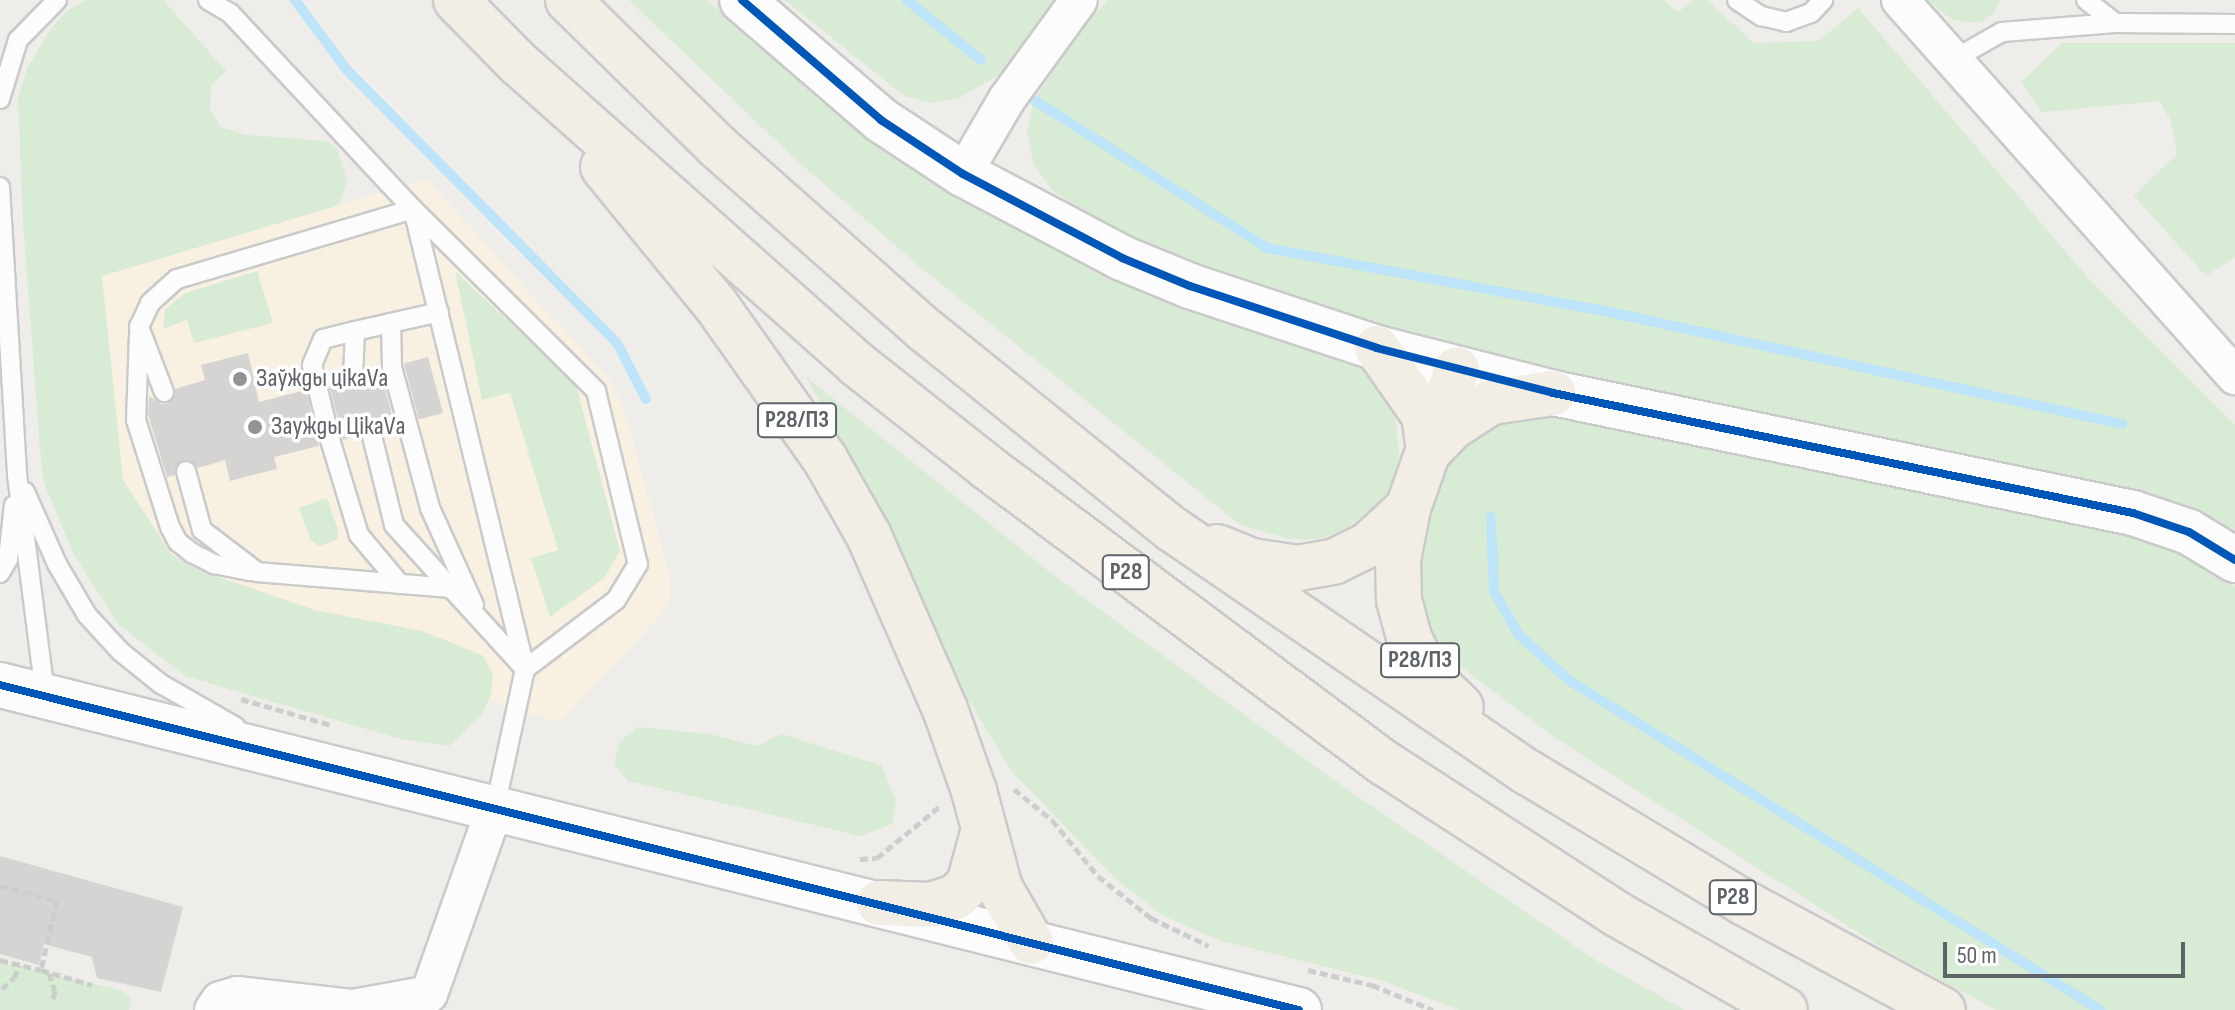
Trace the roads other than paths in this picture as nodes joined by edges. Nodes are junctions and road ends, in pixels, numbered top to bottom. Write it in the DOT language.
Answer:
graph roads {
  1 [pos="57,0"];
  2 [pos="208,0"];
  3 [pos="456,0"];
  4 [pos="568,0"];
  5 [pos="742,0"];
  6 [pos="1079,0"];
  7 [pos="1737,0"];
  8 [pos="1823,0"];
  9 [pos="1900,0"];
  10 [pos="2086,0"];
  11 [pos="2115,23"];
  12 [pos="2235,24"];
  13 [pos="1956,58"];
  14 [pos="518,63"];
  15 [pos="0,99"];
  16 [pos="963,174"];
  17 [pos="0,187"];
  18 [pos="413,209"];
  19 [pos="3,296"];
  20 [pos="439,312"];
  21 [pos="391,323"];
  22 [pos="139,327"];
  23 [pos="355,331"];
  24 [pos="1377,348"];
  25 [pos="1457,369"];
  26 [pos="2235,376"];
  27 [pos="353,377"];
  28 [pos="164,392"];
  29 [pos="1553,393"];
  30 [pos="371,432"];
  31 [pos="1429,452"];
  32 [pos="186,471"];
  33 [pos="17,475"];
  34 [pos="1408,508"];
  35 [pos="1172,529"];
  36 [pos="2235,560"];
  37 [pos="257,572"];
  38 [pos="0,573"];
  39 [pos="400,584"];
  40 [pos="451,588"];
  41 [pos="482,622"];
  42 [pos="525,669"];
  43 [pos="0,685"];
  44 [pos="45,695"];
  45 [pos="284,755"];
  46 [pos="1529,773"];
  47 [pos="495,808"];
  48 [pos="979,810"];
  49 [pos="879,903"];
  50 [pos="1031,942"];
  51 [pos="1186,994"];
  52 [pos="1291,998"];
  53 [pos="437,1002"];
  54 [pos="213,1010"];
  55 [pos="1785,1010"];
  56 [pos="1943,1010"];
  1 -- 15 [label="lane"];
  2 -- 18 [label="lane"];
  3 -- 14 [label="highway, Р28"];
  4 -- 35 [label="highway, Р28"];
  5 -- 16 [label="street"];
  6 -- 16 [label="street"];
  7 -- 8 [label="lane"];
  9 -- 13 [label="street"];
  10 -- 11 [label="lane"];
  11 -- 12 [label="lane"];
  11 -- 13 [label="lane"];
  13 -- 26 [label="street"];
  14 -- 48 [label="highway, Р28/П3"];
  14 -- 55 [label="highway, Р28"];
  16 -- 24 [label="street"];
  17 -- 19 [label="lane"];
  18 -- 20 [label="lane"];
  18 -- 22 [label="lane"];
  18 -- 42 [label="lane"];
  19 -- 33 [label="lane"];
  20 -- 21 [label="lane"];
  20 -- 42 [label="lane"];
  21 -- 23 [label="lane"];
  21 -- 41 [label="lane"];
  22 -- 28 [label="lane"];
  22 -- 37 [label="lane"];
  23 -- 27 [label="lane"];
  23 -- 39 [label="lane"];
  24 -- 25 [label="street"];
  24 -- 31 [label="highway"];
  25 -- 29 [label="street, Р28/П3"];
  25 -- 31 [label="highway, Р28/П3"];
  29 -- 31 [label="highway, Р28/П3"];
  29 -- 36 [label="street, Р28/П3"];
  30 -- 40 [label="lane"];
  31 -- 34 [label="highway, Р28/П3"];
  32 -- 37 [label="lane"];
  33 -- 38 [label="lane"];
  33 -- 44 [label="lane"];
  33 -- 45 [label="lane"];
  34 -- 35 [label="highway, Р28/П3"];
  34 -- 46 [label="highway, Р28/П3"];
  35 -- 46 [label="highway, Р28"];
  37 -- 39 [label="lane"];
  39 -- 40 [label="lane"];
  40 -- 41 [label="lane"];
  41 -- 42 [label="lane"];
  42 -- 47 [label="lane"];
  43 -- 44 [label="street"];
  44 -- 45 [label="street"];
  45 -- 47 [label="street"];
  46 -- 56 [label="highway, Р28"];
  47 -- 49 [label="street"];
  47 -- 53 [label="street"];
  48 -- 49 [label="highway"];
  48 -- 50 [label="highway, Р28/П3"];
  49 -- 50 [label="street"];
  50 -- 51 [label="street"];
  51 -- 52 [label="street"];
  53 -- 54 [label="street"];
}
